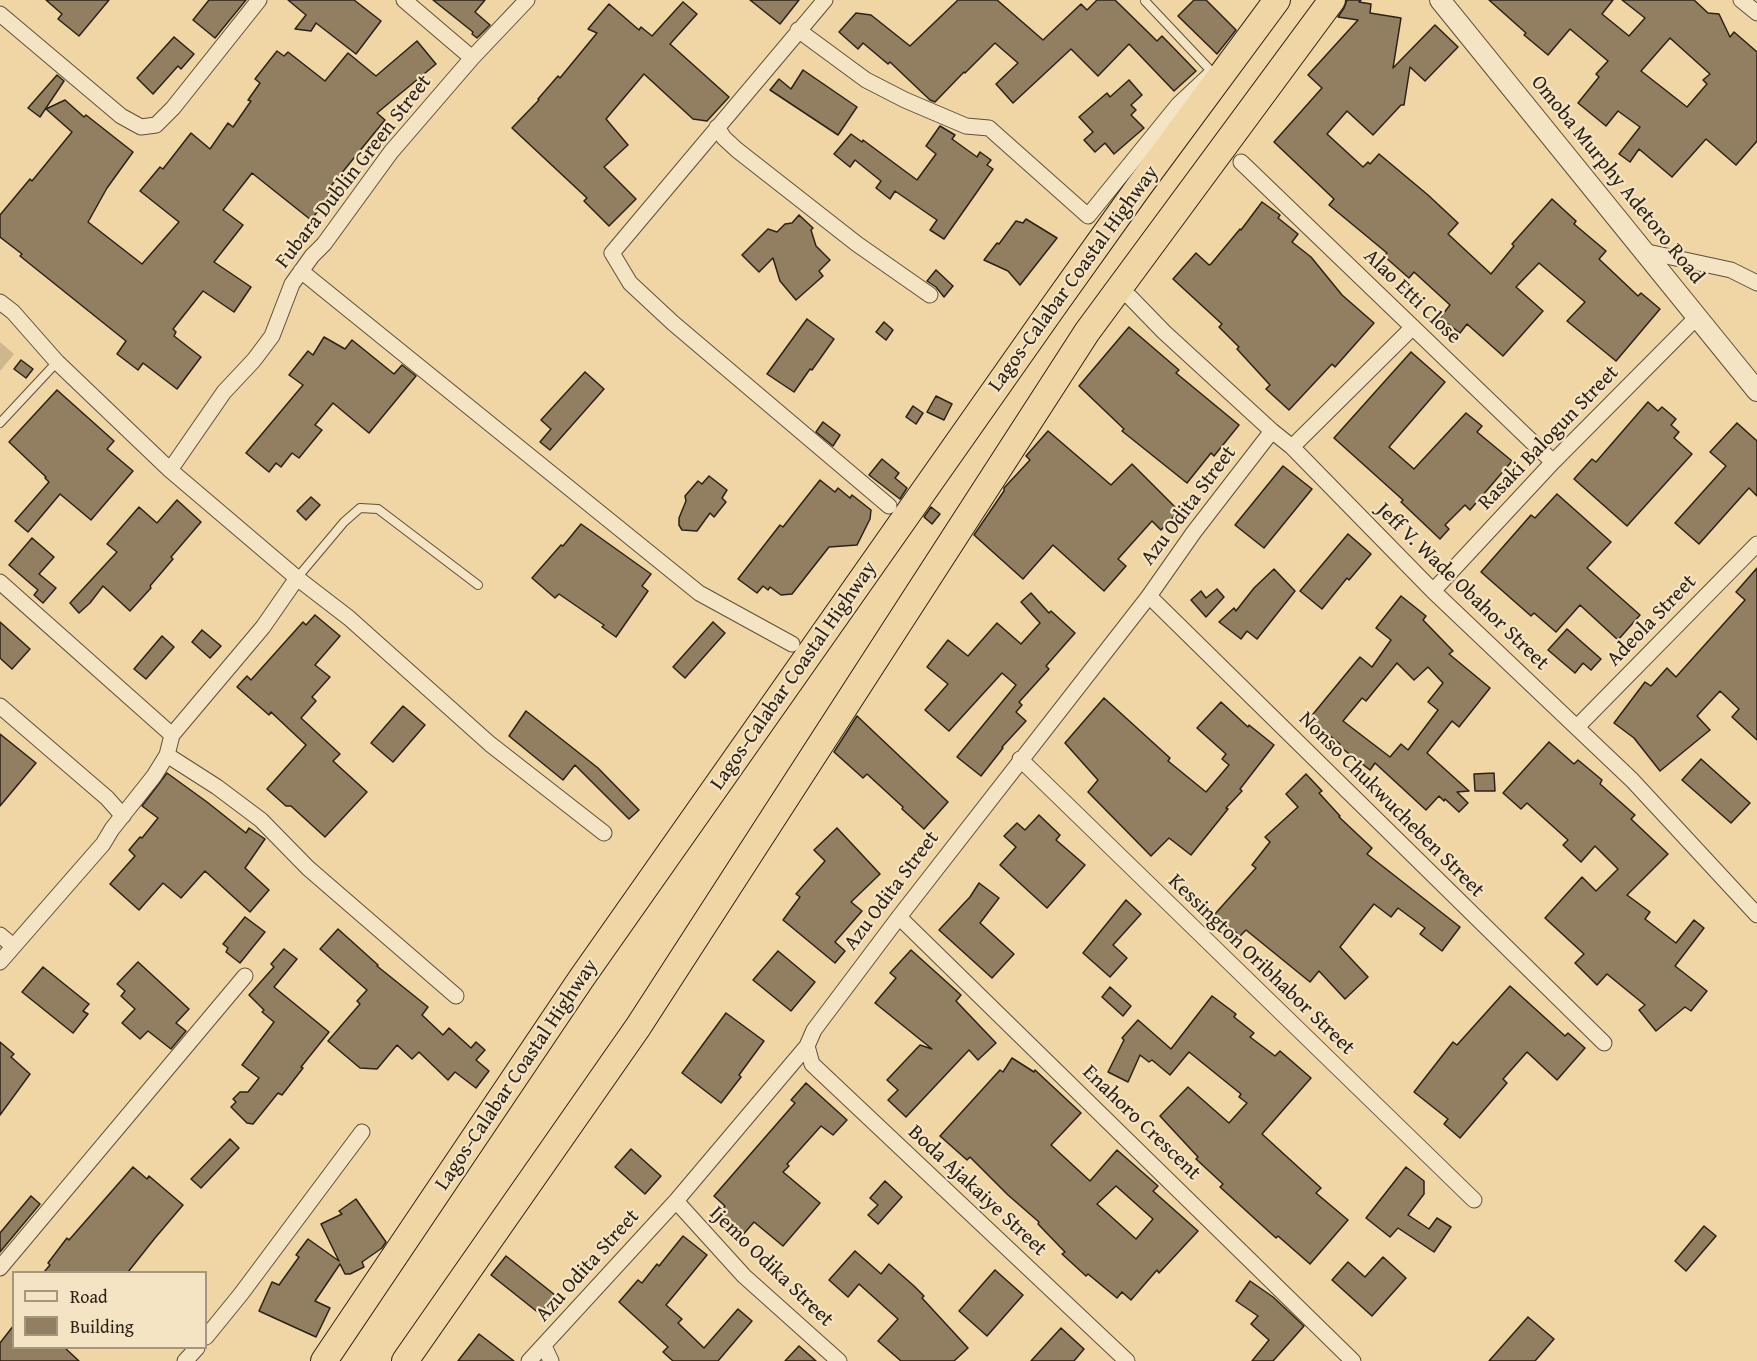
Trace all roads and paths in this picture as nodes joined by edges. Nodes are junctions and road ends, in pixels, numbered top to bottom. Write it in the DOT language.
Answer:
graph roads {
  1 [pos="259,0"];
  2 [pos="404,0"];
  3 [pos="527,0"];
  4 [pos="825,0"];
  5 [pos="1277,0"];
  6 [pos="1741,0"];
  7 [pos="1145,1"];
  8 [pos="1448,3"];
  9 [pos="1327,8"];
  10 [pos="1757,13"];
  11 [pos="0,14"];
  12 [pos="798,30"];
  13 [pos="472,58"];
  14 [pos="1213,73"];
  15 [pos="717,127"];
  16 [pos="1241,162"];
  17 [pos="1650,252"];
  18 [pos="301,271"];
  19 [pos="1757,283"];
  20 [pos="930,295"];
  21 [pos="1130,297"];
  22 [pos="0,302"];
  23 [pos="1697,317"];
  24 [pos="1413,327"];
  25 [pos="57,362"];
  26 [pos="1757,375"];
  27 [pos="1757,390"];
  28 [pos="0,423"];
  29 [pos="1272,431"];
  30 [pos="1292,447"];
  31 [pos="1553,462"];
  32 [pos="170,470"];
  33 [pos="889,506"];
  34 [pos="1757,544"];
  35 [pos="297,578"];
  36 [pos="0,582"];
  37 [pos="478,585"];
  38 [pos="1433,591"];
  39 [pos="1149,596"];
  40 [pos="792,644"];
  41 [pos="0,705"];
  42 [pos="1577,727"];
  43 [pos="172,735"];
  44 [pos="167,755"];
  45 [pos="1020,759"];
  46 [pos="123,816"];
  47 [pos="604,833"];
  48 [pos="1757,915"];
  49 [pos="899,917"];
  50 [pos="0,935"];
  51 [pos="13,946"];
  52 [pos="0,962"];
  53 [pos="245,976"];
  54 [pos="456,996"];
  55 [pos="1605,1043"];
  56 [pos="807,1046"];
  57 [pos="362,1132"];
  58 [pos="1474,1200"];
  59 [pos="676,1201"];
  60 [pos="0,1268"];
  61 [pos="207,1336"];
  62 [pos="544,1346"];
  63 [pos="195,1349"];
  64 [pos="185,1361"];
  65 [pos="324,1361"];
  66 [pos="405,1361"];
  67 [pos="529,1361"];
  68 [pos="551,1361"];
  69 [pos="839,1361"];
  70 [pos="1127,1361"];
  71 [pos="1353,1361"];
  1 -- 11 [label="street"];
  2 -- 13 [label="street"];
  3 -- 13 [label="street, Fubara Dublin Green Street"];
  4 -- 12 [label="street"];
  5 -- 65 [label="highway, Lagos-Calabar Coastal Highway"];
  6 -- 10 [label="street"];
  7 -- 14 [label="lane"];
  8 -- 17 [label="street, Omoba Murphy Adetoro Road"];
  9 -- 66 [label="highway, Lagos-Calabar Coastal Highway"];
  12 -- 14 [label="street"];
  12 -- 15 [label="street"];
  13 -- 18 [label="street, Fubara Dublin Green Street"];
  15 -- 20 [label="street"];
  15 -- 33 [label="street"];
  16 -- 24 [label="street, Alao Etti Close"];
  17 -- 19 [label="street"];
  17 -- 23 [label="street, Omoba Murphy Adetoro Road"];
  17 -- 26 [label="street, Omoba Murphy Adetoro Road"];
  18 -- 32 [label="street, Fubara Dublin Green Street"];
  18 -- 40 [label="street"];
  21 -- 29 [label="street, Jeff V. Wade Obahor Street"];
  22 -- 25 [label="street"];
  23 -- 27 [label="street, Omoba Murphy Adetoro Road"];
  23 -- 31 [label="street, Rasaki Balogun Street"];
  24 -- 30 [label="street"];
  24 -- 31 [label="street, Alao Etti Close"];
  25 -- 28 [label="lane"];
  25 -- 32 [label="street"];
  29 -- 30 [label="street, Jeff V. Wade Obahor Street"];
  29 -- 39 [label="street, Azu Odita Street"];
  30 -- 38 [label="street, Jeff V. Wade Obahor Street"];
  31 -- 38 [label="street, Rasaki Balogun Street"];
  32 -- 35 [label="street"];
  34 -- 42 [label="street, Adeola Street"];
  35 -- 37 [label="lane"];
  35 -- 43 [label="street"];
  35 -- 47 [label="street"];
  36 -- 43 [label="street"];
  38 -- 42 [label="street, Jeff V. Wade Obahor Street"];
  39 -- 45 [label="street, Azu Odita Street"];
  39 -- 55 [label="street, Nonso Chukwucheben Street"];
  41 -- 46 [label="street"];
  42 -- 48 [label="street, Jeff V. Wade Obahor Street"];
  43 -- 44 [label="street"];
  44 -- 46 [label="street"];
  44 -- 54 [label="street"];
  45 -- 49 [label="street, Azu Odita Street"];
  45 -- 58 [label="street, Kessington Oribhabor Street"];
  46 -- 51 [label="street"];
  49 -- 56 [label="street, Azu Odita Street"];
  49 -- 71 [label="street, Enahoro Crescent"];
  50 -- 51 [label="street"];
  51 -- 52 [label="street"];
  53 -- 60 [label="street"];
  56 -- 59 [label="street, Azu Odita Street"];
  56 -- 70 [label="street, Boda Ajakaiye Street"];
  57 -- 61 [label="street"];
  59 -- 62 [label="street, Azu Odita Street"];
  59 -- 69 [label="street, Ijemo Odika Street"];
  62 -- 67 [label="street, Azu Odita Street"];
  62 -- 68 [label="street"];
  63 -- 64 [label="street"];
}
